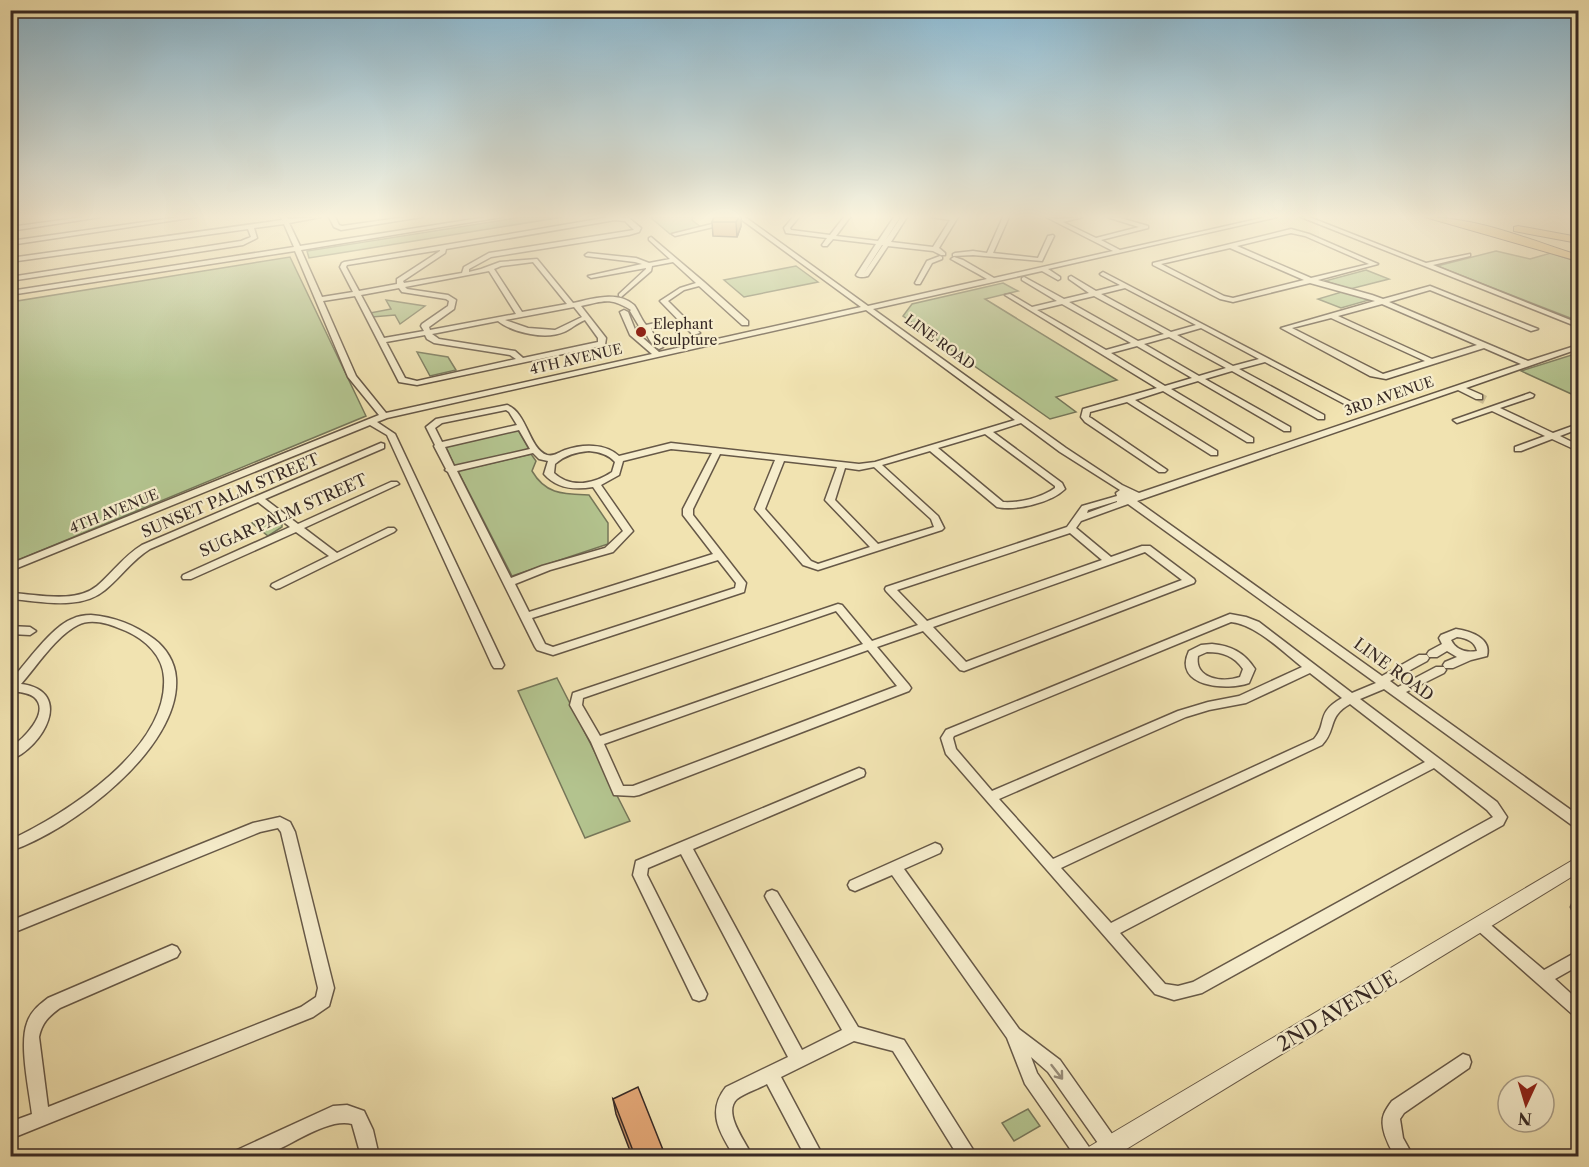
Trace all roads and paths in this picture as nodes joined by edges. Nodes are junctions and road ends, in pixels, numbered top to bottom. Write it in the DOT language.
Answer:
graph roads {
  1 [pos="59,271"];
  2 [pos="150,271"];
  3 [pos="307,271"];
  4 [pos="345,271"];
  5 [pos="410,271"];
  6 [pos="478,271"];
  7 [pos="493,271"];
  8 [pos="545,271"];
  9 [pos="615,271"];
  10 [pos="648,271"];
  11 [pos="688,271"];
  12 [pos="816,271"];
  13 [pos="924,271"];
  14 [pos="970,271"];
  15 [pos="979,271"];
  16 [pos="1031,271"];
  17 [pos="1053,271"];
  18 [pos="1170,271"];
  19 [pos="1290,271"];
  20 [pos="1345,271"];
  21 [pos="1440,271"];
  22 [pos="465,274"];
  23 [pos="1103,274"];
  24 [pos="591,276"];
  25 [pos="10,279"];
  26 [pos="1024,279"];
  27 [pos="993,280"];
  28 [pos="1312,281"];
  29 [pos="984,282"];
  30 [pos="702,283"];
  31 [pos="918,283"];
  32 [pos="400,285"];
  33 [pos="1126,286"];
  34 [pos="10,293"];
  35 [pos="356,293"];
  36 [pos="1094,293"];
  37 [pos="621,295"];
  38 [pos="1008,296"];
  39 [pos="608,299"];
  40 [pos="319,300"];
  41 [pos="1380,300"];
  42 [pos="1062,301"];
  43 [pos="574,305"];
  44 [pos="867,308"];
  45 [pos="1030,309"];
  46 [pos="520,315"];
  47 [pos="1331,315"];
  48 [pos="586,318"];
  49 [pos="500,319"];
  50 [pos="673,323"];
  51 [pos="745,323"];
  52 [pos="1578,325"];
  53 [pos="1202,326"];
  54 [pos="1534,329"];
  55 [pos="647,330"];
  56 [pos="427,333"];
  57 [pos="633,333"];
  58 [pos="696,333"];
  59 [pos="1169,334"];
  60 [pos="382,341"];
  61 [pos="1137,344"];
  62 [pos="1484,345"];
  63 [pos="1578,347"];
  64 [pos="661,353"];
  65 [pos="1104,353"];
  66 [pos="1266,359"];
  67 [pos="523,361"];
  68 [pos="1433,362"];
  69 [pos="1528,364"];
  70 [pos="1232,369"];
  71 [pos="1198,379"];
  72 [pos="1164,388"];
  73 [pos="1456,388"];
  74 [pos="1530,394"];
  75 [pos="1128,399"];
  76 [pos="1355,406"];
  77 [pos="1494,408"];
  78 [pos="384,416"];
  79 [pos="1321,417"];
  80 [pos="1023,420"];
  81 [pos="1457,420"];
  82 [pos="369,421"];
  83 [pos="1578,426"];
  84 [pos="521,427"];
  85 [pos="1287,429"];
  86 [pos="988,432"];
  87 [pos="1553,436"];
  88 [pos="1250,440"];
  89 [pos="381,446"];
  90 [pos="438,446"];
  91 [pos="932,448"];
  92 [pos="1578,448"];
  93 [pos="1518,449"];
  94 [pos="536,450"];
  95 [pos="717,452"];
  96 [pos="1214,453"];
  97 [pos="554,459"];
  98 [pos="618,459"];
  99 [pos="780,459"];
  100 [pos="876,464"];
  101 [pos="842,465"];
  102 [pos="450,470"];
  103 [pos="1162,470"];
  104 [pos="394,484"];
  105 [pos="596,484"];
  106 [pos="1129,497"];
  107 [pos="259,499"];
  108 [pos="297,527"];
  109 [pos="1071,529"];
  110 [pos="391,530"];
  111 [pos="877,549"];
  112 [pos="719,556"];
  113 [pos="336,557"];
  114 [pos="1110,561"];
  115 [pos="10,568"];
  116 [pos="187,577"];
  117 [pos="508,583"];
  118 [pos="101,586"];
  119 [pos="276,586"];
  120 [pos="10,596"];
  121 [pos="10,601"];
  122 [pos="525,617"];
  123 [pos="924,625"];
  124 [pos="10,630"];
  125 [pos="30,632"];
  126 [pos="1185,637"];
  127 [pos="870,645"];
  128 [pos="1448,646"];
  129 [pos="1198,650"];
  130 [pos="1469,656"];
  131 [pos="498,665"];
  132 [pos="1310,668"];
  133 [pos="1243,681"];
  134 [pos="1384,682"];
  135 [pos="12,687"];
  136 [pos="1397,692"];
  137 [pos="1256,693"];
  138 [pos="1351,700"];
  139 [pos="597,742"];
  140 [pos="10,755"];
  141 [pos="1433,763"];
  142 [pos="859,773"];
  143 [pos="990,797"];
  144 [pos="1578,822"];
  145 [pos="10,846"];
  146 [pos="684,846"];
  147 [pos="935,849"];
  148 [pos="1578,864"];
  149 [pos="1052,866"];
  150 [pos="894,867"];
  151 [pos="855,885"];
  152 [pos="772,896"];
  153 [pos="1480,925"];
  154 [pos="10,928"];
  155 [pos="1109,930"];
  156 [pos="172,952"];
  157 [pos="1578,958"];
  158 [pos="1542,979"];
  159 [pos="699,994"];
  160 [pos="1578,1010"];
  161 [pos="853,1033"];
  162 [pos="1013,1033"];
  163 [pos="799,1060"];
  164 [pos="1463,1062"];
  165 [pos="771,1074"];
  166 [pos="41,1118"];
  167 [pos="10,1131"];
  168 [pos="1103,1152"];
  169 [pos="243,1156"];
  170 [pos="370,1156"];
  171 [pos="743,1156"];
  172 [pos="814,1156"];
  173 [pos="968,1156"];
  174 [pos="1085,1156"];
  175 [pos="1404,1156"];
  1 -- 25 [label="street"];
  2 -- 34 [label="street"];
  3 -- 40 [label="street"];
  4 -- 35 [label="street"];
  5 -- 32 [label="street"];
  6 -- 22 [label="street"];
  7 -- 46 [label="street"];
  8 -- 43 [label="street"];
  9 -- 24 [label="street"];
  10 -- 37 [label="street"];
  11 -- 30 [label="street"];
  12 -- 44 [label="street, LINE ROAD"];
  13 -- 31 [label="street"];
  14 -- 29 [label="street"];
  15 -- 27 [label="street"];
  16 -- 27 [label="street, 4TH AVENUE"];
  17 -- 36 [label="street"];
  18 -- 28 [label="street"];
  19 -- 28 [label="street"];
  20 -- 28 [label="street"];
  21 -- 52 [label="street"];
  22 -- 32 [label="street"];
  23 -- 33 [label="street"];
  26 -- 42 [label="street"];
  27 -- 29 [label="street, 4TH AVENUE"];
  28 -- 41 [label="street"];
  29 -- 44 [label="street, 4TH AVENUE"];
  30 -- 50 [label="street"];
  30 -- 51 [label="street"];
  32 -- 35 [label="street"];
  32 -- 56 [label="street"];
  33 -- 36 [label="street"];
  33 -- 53 [label="street"];
  35 -- 40 [label="street"];
  35 -- 60 [label="street"];
  36 -- 42 [label="street"];
  36 -- 59 [label="street"];
  38 -- 45 [label="street"];
  39 -- 43 [label="street"];
  39 -- 55 [label="street"];
  39 -- 57 [label="street"];
  40 -- 78 [label="street"];
  41 -- 47 [label="street"];
  41 -- 54 [label="street"];
  41 -- 62 [label="street"];
  42 -- 45 [label="street"];
  42 -- 61 [label="street"];
  43 -- 46 [label="street"];
  43 -- 48 [label="street"];
  44 -- 64 [label="street, 4TH AVENUE"];
  44 -- 80 [label="street, LINE ROAD"];
  45 -- 65 [label="street"];
  46 -- 49 [label="street"];
  47 -- 68 [label="street"];
  47 -- 68 [label="street"];
  48 -- 49 [label="street"];
  48 -- 67 [label="street"];
  49 -- 56 [label="street"];
  50 -- 55 [label="street"];
  50 -- 58 [label="street"];
  53 -- 59 [label="street"];
  53 -- 66 [label="street"];
  55 -- 57 [label="street"];
  55 -- 64 [label="street"];
  56 -- 60 [label="street"];
  56 -- 67 [label="street"];
  57 -- 64 [label="street"];
  59 -- 61 [label="street"];
  59 -- 70 [label="street"];
  60 -- 67 [label="street"];
  61 -- 65 [label="street"];
  61 -- 71 [label="street"];
  62 -- 68 [label="street"];
  62 -- 69 [label="street"];
  63 -- 69 [label="street, 3RD AVENUE"];
  64 -- 78 [label="street, 4TH AVENUE"];
  65 -- 72 [label="street"];
  66 -- 70 [label="street"];
  66 -- 76 [label="street"];
  69 -- 73 [label="street, 3RD AVENUE"];
  70 -- 71 [label="street"];
  70 -- 79 [label="street"];
  71 -- 72 [label="street"];
  71 -- 85 [label="street"];
  72 -- 75 [label="street"];
  72 -- 88 [label="street"];
  73 -- 77 [label="street"];
  73 -- 106 [label="street, 3RD AVENUE"];
  74 -- 77 [label="street"];
  75 -- 96 [label="street"];
  75 -- 103 [label="street"];
  77 -- 81 [label="street"];
  77 -- 87 [label="street"];
  78 -- 82 [label="street, 4TH AVENUE"];
  80 -- 86 [label="street"];
  80 -- 106 [label="street, LINE ROAD"];
  82 -- 115 [label="street, 4TH AVENUE"];
  82 -- 131 [label="street"];
  83 -- 87 [label="street"];
  84 -- 90 [label="street"];
  84 -- 90 [label="street"];
  84 -- 94 [label="street"];
  86 -- 91 [label="street"];
  86 -- 91 [label="street"];
  87 -- 92 [label="street"];
  87 -- 93 [label="street"];
  89 -- 107 [label="street, SUNSET PALM STREET"];
  90 -- 102 [label="street"];
  91 -- 100 [label="street"];
  94 -- 97 [label="street"];
  94 -- 102 [label="street"];
  95 -- 98 [label="street"];
  95 -- 99 [label="street"];
  95 -- 112 [label="street"];
  97 -- 98 [label="street"];
  97 -- 105 [label="street"];
  98 -- 105 [label="street"];
  99 -- 101 [label="street"];
  99 -- 111 [label="street"];
  100 -- 101 [label="street"];
  100 -- 111 [label="street"];
  101 -- 111 [label="street"];
  102 -- 117 [label="street"];
  104 -- 108 [label="street, SUGAR PALM STREET"];
  105 -- 117 [label="street"];
  106 -- 109 [label="street, 3RD AVENUE"];
  106 -- 134 [label="street, LINE ROAD"];
  107 -- 108 [label="street"];
  107 -- 118 [label="street, SUNSET PALM STREET"];
  108 -- 113 [label="street"];
  108 -- 116 [label="street, SUGAR PALM STREET"];
  109 -- 114 [label="street"];
  109 -- 123 [label="street"];
  110 -- 113 [label="street"];
  112 -- 122 [label="street"];
  112 -- 122 [label="street"];
  113 -- 119 [label="street"];
  114 -- 123 [label="street"];
  114 -- 123 [label="street"];
  117 -- 122 [label="street"];
  118 -- 120 [label="street"];
  118 -- 121 [label="street"];
  123 -- 127 [label="street"];
  124 -- 125 [label="street"];
  126 -- 129 [label="street"];
  126 -- 132 [label="street"];
  126 -- 143 [label="street"];
  127 -- 139 [label="street"];
  127 -- 139 [label="street"];
  127 -- 139 [label="street"];
  128 -- 130 [label="street"];
  128 -- 130 [label="street"];
  128 -- 134 [label="street"];
  129 -- 133 [label="street"];
  129 -- 133 [label="street"];
  130 -- 136 [label="street"];
  132 -- 137 [label="street"];
  132 -- 138 [label="street"];
  133 -- 137 [label="street"];
  134 -- 136 [label="street, LINE ROAD"];
  134 -- 138 [label="street"];
  135 -- 140 [label="street"];
  135 -- 145 [label="street"];
  136 -- 144 [label="street, LINE ROAD"];
  137 -- 143 [label="street"];
  138 -- 141 [label="street"];
  138 -- 149 [label="street"];
  141 -- 155 [label="street"];
  141 -- 155 [label="street"];
  142 -- 146 [label="street"];
  143 -- 149 [label="street"];
  146 -- 159 [label="street"];
  146 -- 163 [label="street"];
  147 -- 150 [label="street"];
  148 -- 153 [label="street, 2ND AVENUE"];
  149 -- 155 [label="street"];
  150 -- 151 [label="street"];
  150 -- 162 [label="street"];
  152 -- 161 [label="street"];
  153 -- 158 [label="street"];
  153 -- 168 [label="street, 2ND AVENUE"];
  154 -- 166 [label="street"];
  156 -- 166 [label="street"];
  157 -- 158 [label="street"];
  158 -- 160 [label="street"];
  161 -- 163 [label="street"];
  161 -- 173 [label="street"];
  162 -- 168 [label="street, one-way"];
  162 -- 174 [label="street"];
  163 -- 165 [label="street"];
  164 -- 175 [label="street"];
  165 -- 171 [label="street"];
  165 -- 172 [label="street"];
  166 -- 167 [label="street"];
  169 -- 170 [label="street"];
}
